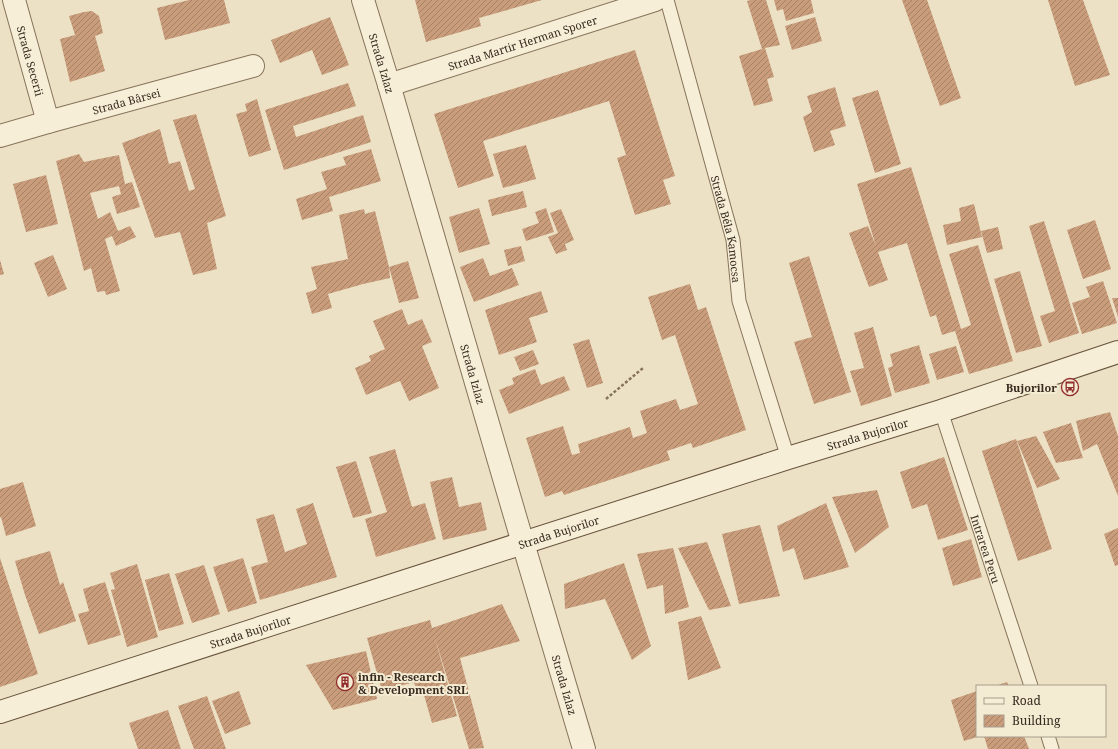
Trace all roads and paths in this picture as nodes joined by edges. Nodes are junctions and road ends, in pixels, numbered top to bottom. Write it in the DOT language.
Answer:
graph roads {
  1 [pos="14,0"];
  2 [pos="363,0"];
  3 [pos="655,0"];
  4 [pos="667,0"];
  5 [pos="253,66"];
  6 [pos="389,85"];
  7 [pos="48,122"];
  8 [pos="0,136"];
  9 [pos="1118,352"];
  10 [pos="643,368"];
  11 [pos="606,400"];
  12 [pos="941,411"];
  13 [pos="788,458"];
  14 [pos="523,543"];
  15 [pos="1031,685"];
  16 [pos="0,712"];
  17 [pos="1048,737"];
  18 [pos="584,749"];
  19 [pos="1052,749"];
  1 -- 7 [label="street, Strada Secerii"];
  2 -- 6 [label="street, Strada Izlaz"];
  3 -- 6 [label="street, Strada Martir Herman Sporer"];
  4 -- 13 [label="lane, Strada Béla Kamocsa"];
  5 -- 7 [label="street, Strada Bârsei"];
  6 -- 14 [label="street, Strada Izlaz"];
  7 -- 8 [label="street, Strada Bârsei"];
  9 -- 12 [label="street, Strada Bujorilor"];
  10 -- 11 [label="path"];
  12 -- 13 [label="street, Strada Bujorilor"];
  12 -- 15 [label="lane, Intrarea Peru"];
  13 -- 14 [label="street, Strada Bujorilor"];
  14 -- 16 [label="street, Strada Bujorilor"];
  14 -- 18 [label="street, Strada Izlaz"];
  17 -- 19 [label="lane"];
}
